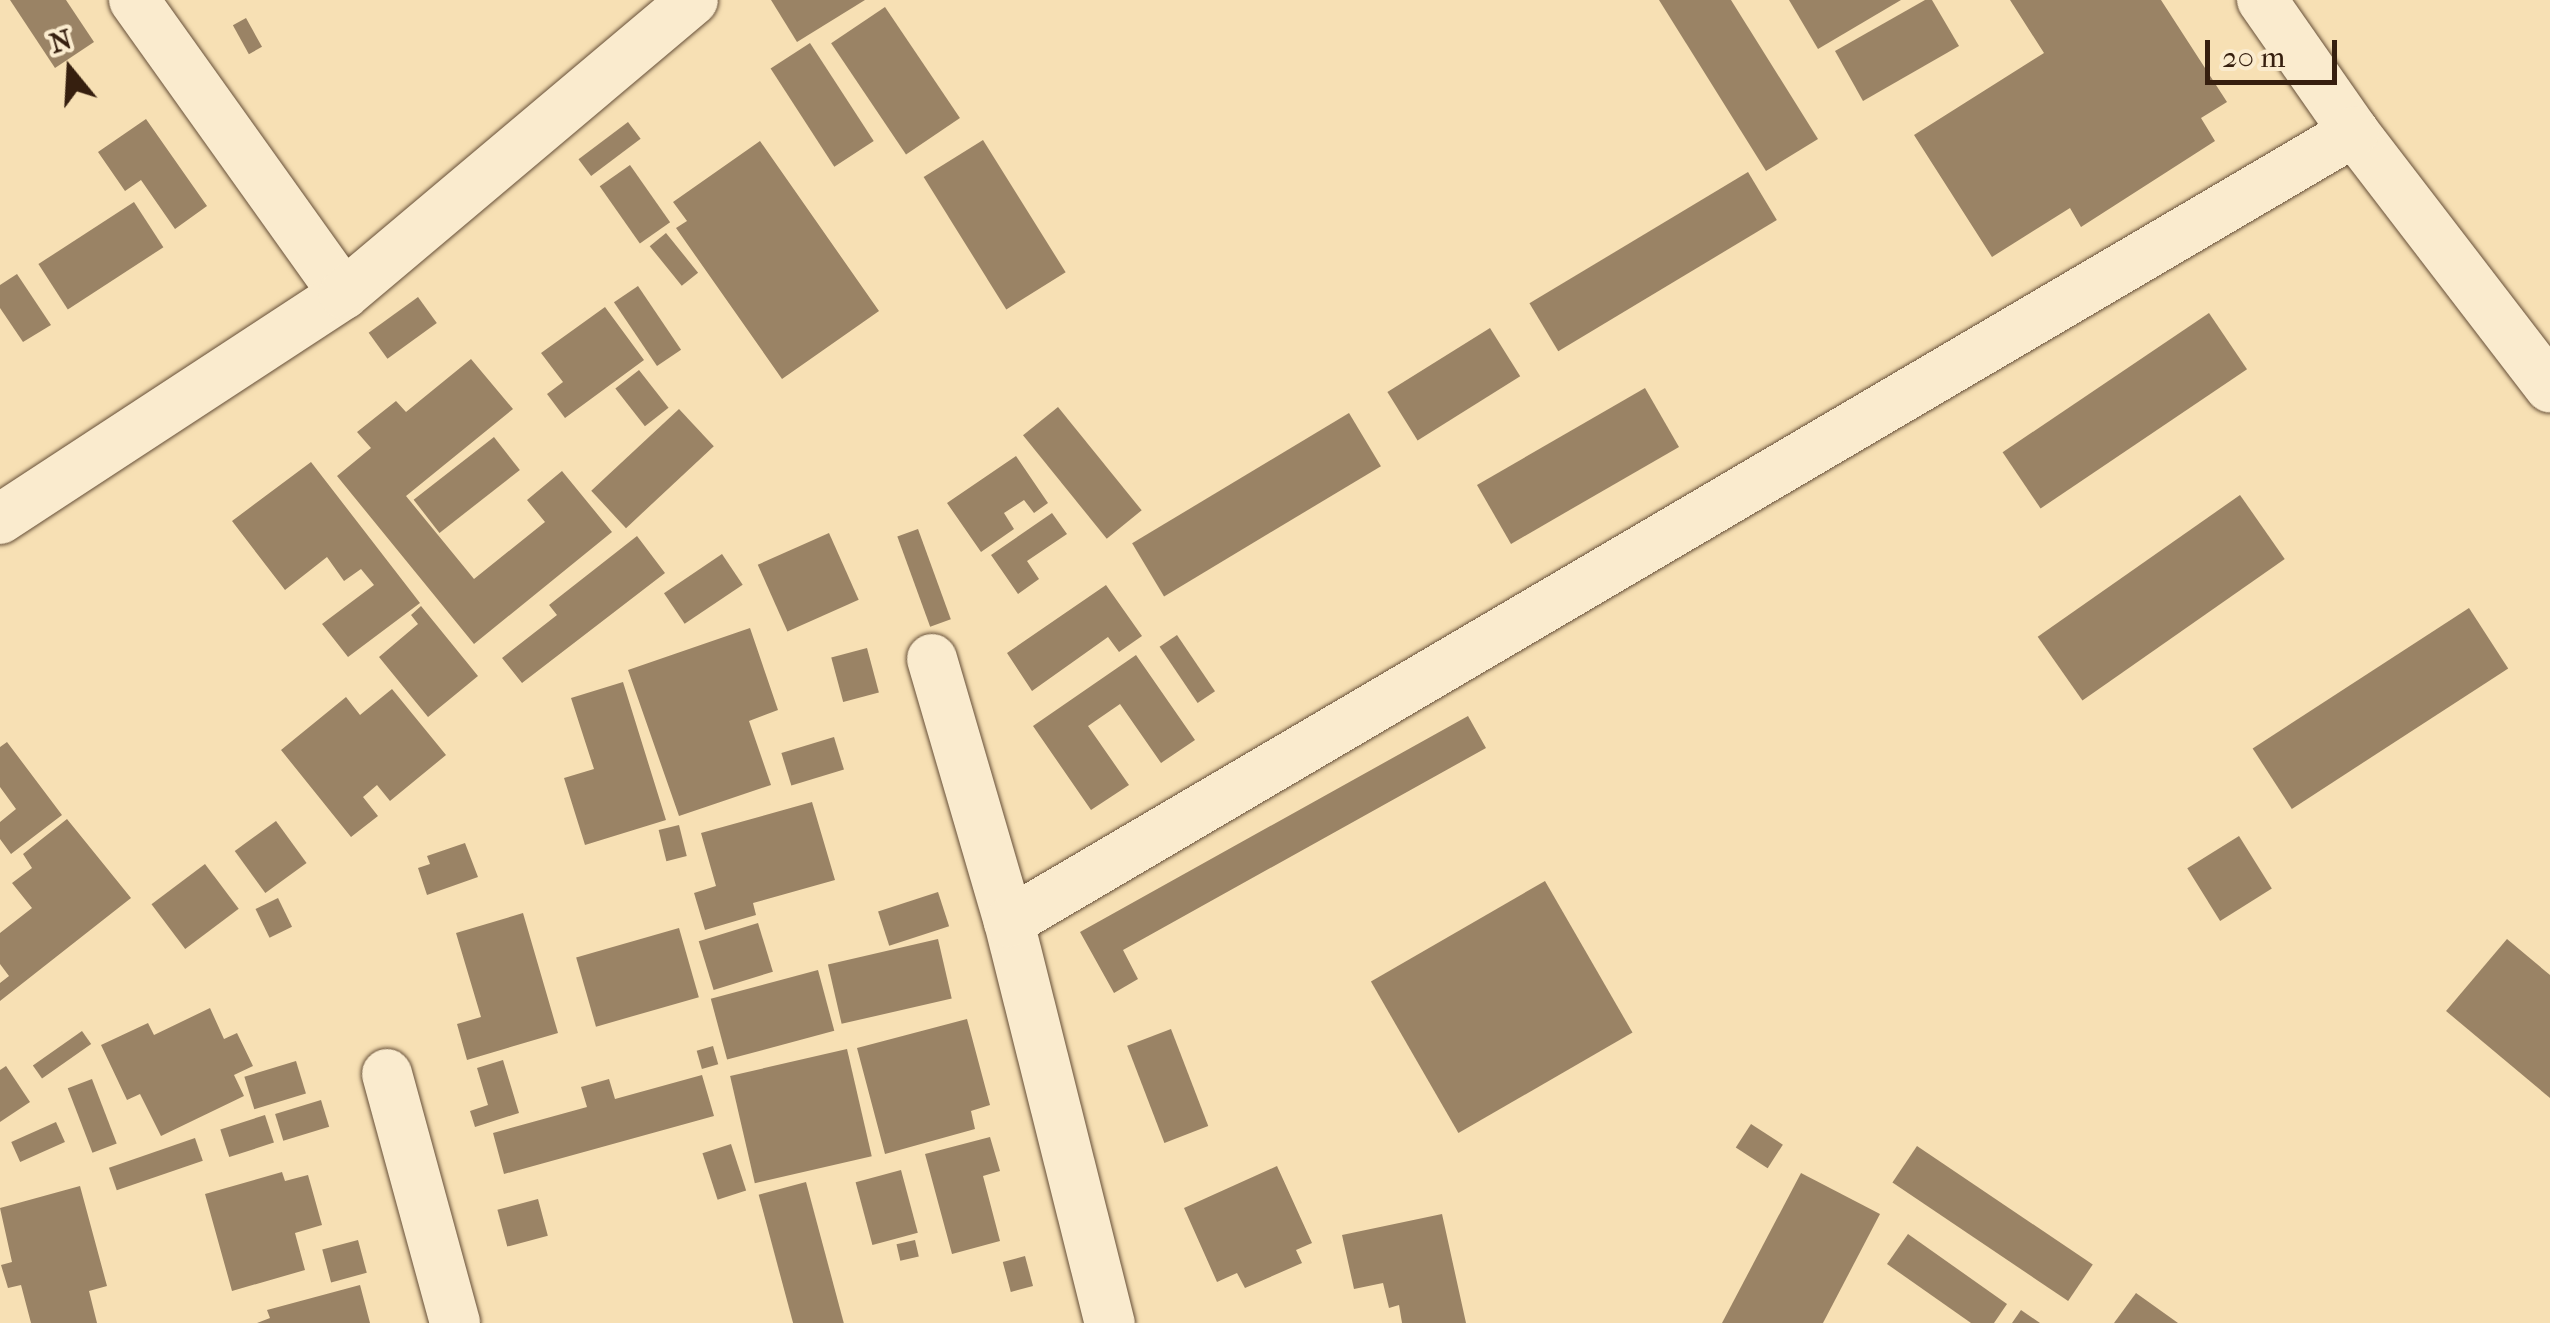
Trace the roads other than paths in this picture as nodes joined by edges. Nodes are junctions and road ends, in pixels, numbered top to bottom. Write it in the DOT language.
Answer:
graph roads {
  1 [pos="134,0"];
  2 [pos="694,0"];
  3 [pos="2262,0"];
  4 [pos="2354,132"];
  5 [pos="344,294"];
  6 [pos="2550,387"];
  7 [pos="0,519"];
  8 [pos="932,659"];
  9 [pos="1009,922"];
  10 [pos="386,1074"];
  11 [pos="455,1323"];
  12 [pos="1110,1323"];
  1 -- 5 [label="street"];
  2 -- 5 [label="street"];
  3 -- 4 [label="street"];
  4 -- 6 [label="street"];
  4 -- 9 [label="street"];
  5 -- 7 [label="street"];
  8 -- 9 [label="street"];
  9 -- 12 [label="street"];
  10 -- 11 [label="street"];
}
